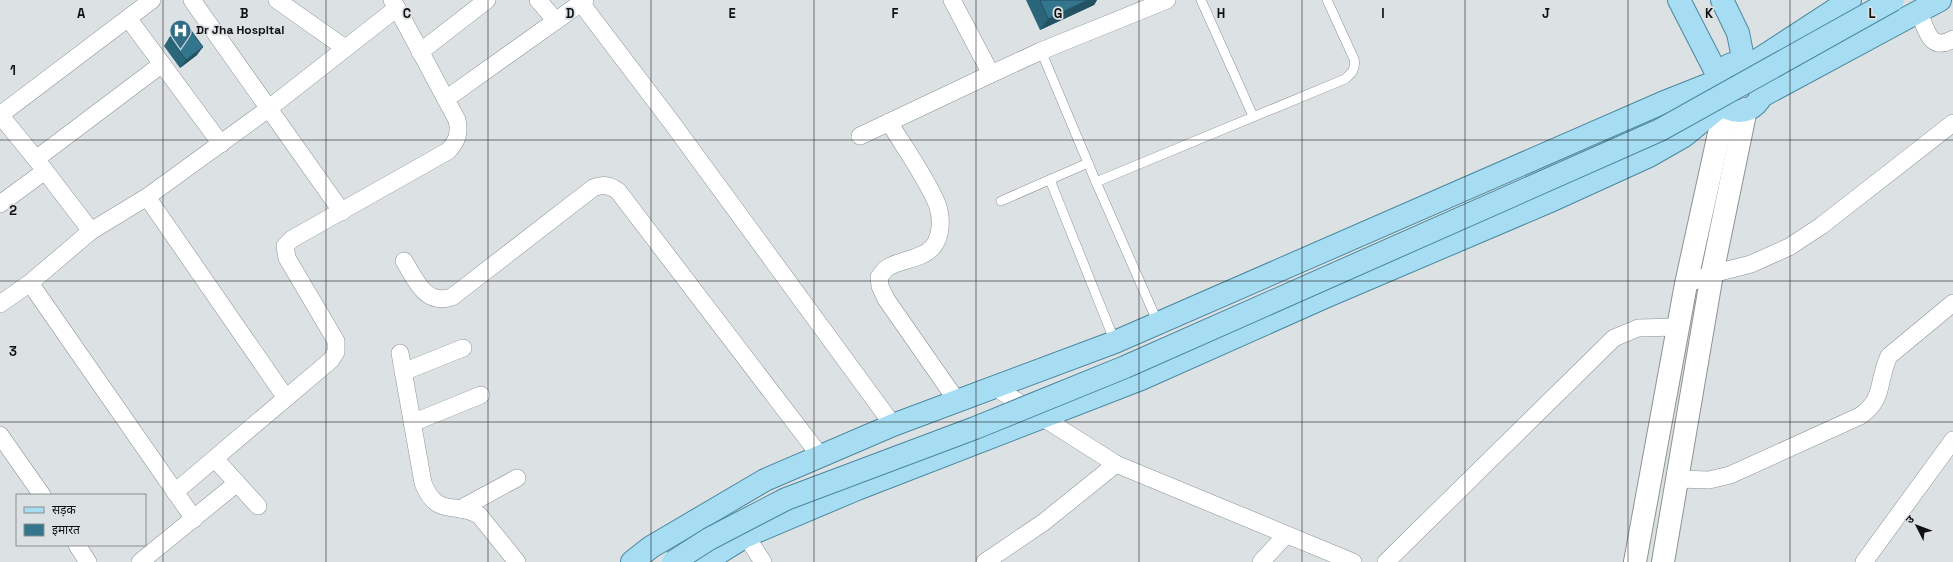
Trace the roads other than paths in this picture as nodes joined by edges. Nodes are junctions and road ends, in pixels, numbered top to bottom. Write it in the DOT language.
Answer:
graph roads {
  1 [pos="152,0"];
  2 [pos="192,0"];
  3 [pos="277,0"];
  4 [pos="538,0"];
  5 [pos="952,0"];
  6 [pos="1167,0"];
  7 [pos="1200,0"];
  8 [pos="1327,0"];
  9 [pos="1679,0"];
  10 [pos="1722,0"];
  11 [pos="1893,0"];
  12 [pos="1940,0"];
  13 [pos="1847,1"];
  14 [pos="583,2"];
  15 [pos="478,3"];
  16 [pos="394,4"];
  17 [pos="1919,12"];
  18 [pos="128,18"];
  19 [pos="556,21"];
  20 [pos="1953,39"];
  21 [pos="345,48"];
  22 [pos="1041,51"];
  23 [pos="420,52"];
  24 [pos="162,64"];
  25 [pos="1747,64"];
  26 [pos="991,74"];
  27 [pos="1716,79"];
  28 [pos="446,99"];
  29 [pos="1738,104"];
  30 [pos="268,109"];
  31 [pos="0,115"];
  32 [pos="1253,116"];
  33 [pos="889,122"];
  34 [pos="1953,123"];
  35 [pos="860,136"];
  36 [pos="220,144"];
  37 [pos="1088,163"];
  38 [pos="40,165"];
  39 [pos="1050,180"];
  40 [pos="1096,182"];
  41 [pos="147,197"];
  42 [pos="1001,201"];
  43 [pos="0,204"];
  44 [pos="342,212"];
  45 [pos="91,231"];
  46 [pos="404,261"];
  47 [pos="1712,274"];
  48 [pos="1256,280"];
  49 [pos="30,283"];
  50 [pos="1686,284"];
  51 [pos="1953,303"];
  52 [pos="0,304"];
  53 [pos="1276,319"];
  54 [pos="1158,322"];
  55 [pos="1678,327"];
  56 [pos="1115,342"];
  57 [pos="463,348"];
  58 [pos="400,353"];
  59 [pos="403,372"];
  60 [pos="996,388"];
  61 [pos="481,396"];
  62 [pos="286,398"];
  63 [pos="957,401"];
  64 [pos="1042,417"];
  65 [pos="412,423"];
  66 [pos="893,425"];
  67 [pos="0,435"];
  68 [pos="1953,440"];
  69 [pos="821,457"];
  70 [pos="215,459"];
  71 [pos="1116,464"];
  72 [pos="517,478"];
  73 [pos="1677,479"];
  74 [pos="237,483"];
  75 [pos="175,492"];
  76 [pos="41,494"];
  77 [pos="258,506"];
  78 [pos="460,509"];
  79 [pos="194,519"];
  80 [pos="1286,535"];
  81 [pos="746,536"];
  82 [pos="77,546"];
  83 [pos="992,560"];
  84 [pos="88,562"];
  85 [pos="140,562"];
  86 [pos="517,562"];
  87 [pos="632,562"];
  88 [pos="673,562"];
  89 [pos="704,562"];
  90 [pos="763,562"];
  91 [pos="1261,562"];
  92 [pos="1353,562"];
  93 [pos="1386,562"];
  94 [pos="1635,562"];
  95 [pos="1663,562"];
  96 [pos="1864,562"];
  1 -- 18 [label="street"];
  2 -- 30 [label="street"];
  3 -- 21 [label="street"];
  4 -- 19 [label="street"];
  5 -- 26 [label="street"];
  6 -- 22 [label="street"];
  7 -- 32 [label="lane"];
  8 -- 32 [label="lane"];
  9 -- 27 [label="main road"];
  10 -- 25 [label="main road"];
  11 -- 88 [label="main road, bridge"];
  12 -- 17 [label="main road"];
  13 -- 25 [label="main road"];
  14 -- 19 [label="street"];
  14 -- 66 [label="street"];
  15 -- 23 [label="street"];
  16 -- 21 [label="street"];
  16 -- 23 [label="street"];
  17 -- 20 [label="street"];
  17 -- 29 [label="main road"];
  18 -- 24 [label="street"];
  18 -- 31 [label="street"];
  19 -- 28 [label="street"];
  21 -- 30 [label="street"];
  22 -- 26 [label="street"];
  22 -- 37 [label="lane"];
  23 -- 28 [label="street"];
  24 -- 36 [label="street"];
  24 -- 38 [label="street"];
  25 -- 27 [label="main road"];
  25 -- 29 [label="main road"];
  26 -- 33 [label="street"];
  27 -- 29 [label="main road"];
  27 -- 48 [label="main road"];
  28 -- 44 [label="street"];
  29 -- 47 [label="main road"];
  29 -- 50 [label="main road"];
  29 -- 53 [label="main road"];
  30 -- 36 [label="street"];
  30 -- 44 [label="street"];
  31 -- 38 [label="street"];
  32 -- 40 [label="lane"];
  33 -- 35 [label="street"];
  33 -- 63 [label="street"];
  34 -- 47 [label="street"];
  36 -- 41 [label="street"];
  37 -- 39 [label="lane"];
  37 -- 40 [label="lane"];
  38 -- 43 [label="street"];
  38 -- 45 [label="street"];
  39 -- 42 [label="lane"];
  39 -- 56 [label="lane"];
  40 -- 54 [label="lane"];
  41 -- 45 [label="street"];
  41 -- 62 [label="street"];
  44 -- 62 [label="street"];
  45 -- 49 [label="street"];
  46 -- 69 [label="street"];
  47 -- 50 [label="street"];
  47 -- 73 [label="main road"];
  48 -- 53 [label="main road"];
  48 -- 54 [label="main road"];
  49 -- 52 [label="street"];
  49 -- 75 [label="street"];
  50 -- 55 [label="main road"];
  51 -- 73 [label="street"];
  53 -- 64 [label="main road"];
  54 -- 56 [label="main road"];
  55 -- 93 [label="street"];
  55 -- 94 [label="main road"];
  56 -- 60 [label="main road"];
  57 -- 59 [label="street"];
  58 -- 59 [label="street"];
  59 -- 65 [label="street"];
  60 -- 63 [label="main road"];
  60 -- 64 [label="street"];
  61 -- 65 [label="street"];
  62 -- 70 [label="street"];
  63 -- 66 [label="main road"];
  64 -- 71 [label="street"];
  64 -- 81 [label="main road"];
  65 -- 78 [label="street"];
  66 -- 69 [label="main road"];
  67 -- 76 [label="street"];
  68 -- 96 [label="street"];
  69 -- 87 [label="main road"];
  70 -- 74 [label="street"];
  70 -- 75 [label="street"];
  71 -- 80 [label="street"];
  71 -- 83 [label="street"];
  72 -- 78 [label="street"];
  73 -- 95 [label="main road"];
  74 -- 77 [label="street"];
  74 -- 79 [label="street"];
  75 -- 79 [label="street"];
  78 -- 86 [label="street"];
  79 -- 85 [label="street"];
  80 -- 91 [label="street"];
  80 -- 92 [label="street"];
  81 -- 89 [label="main road"];
  81 -- 90 [label="street"];
  82 -- 84 [label="street"];
}
